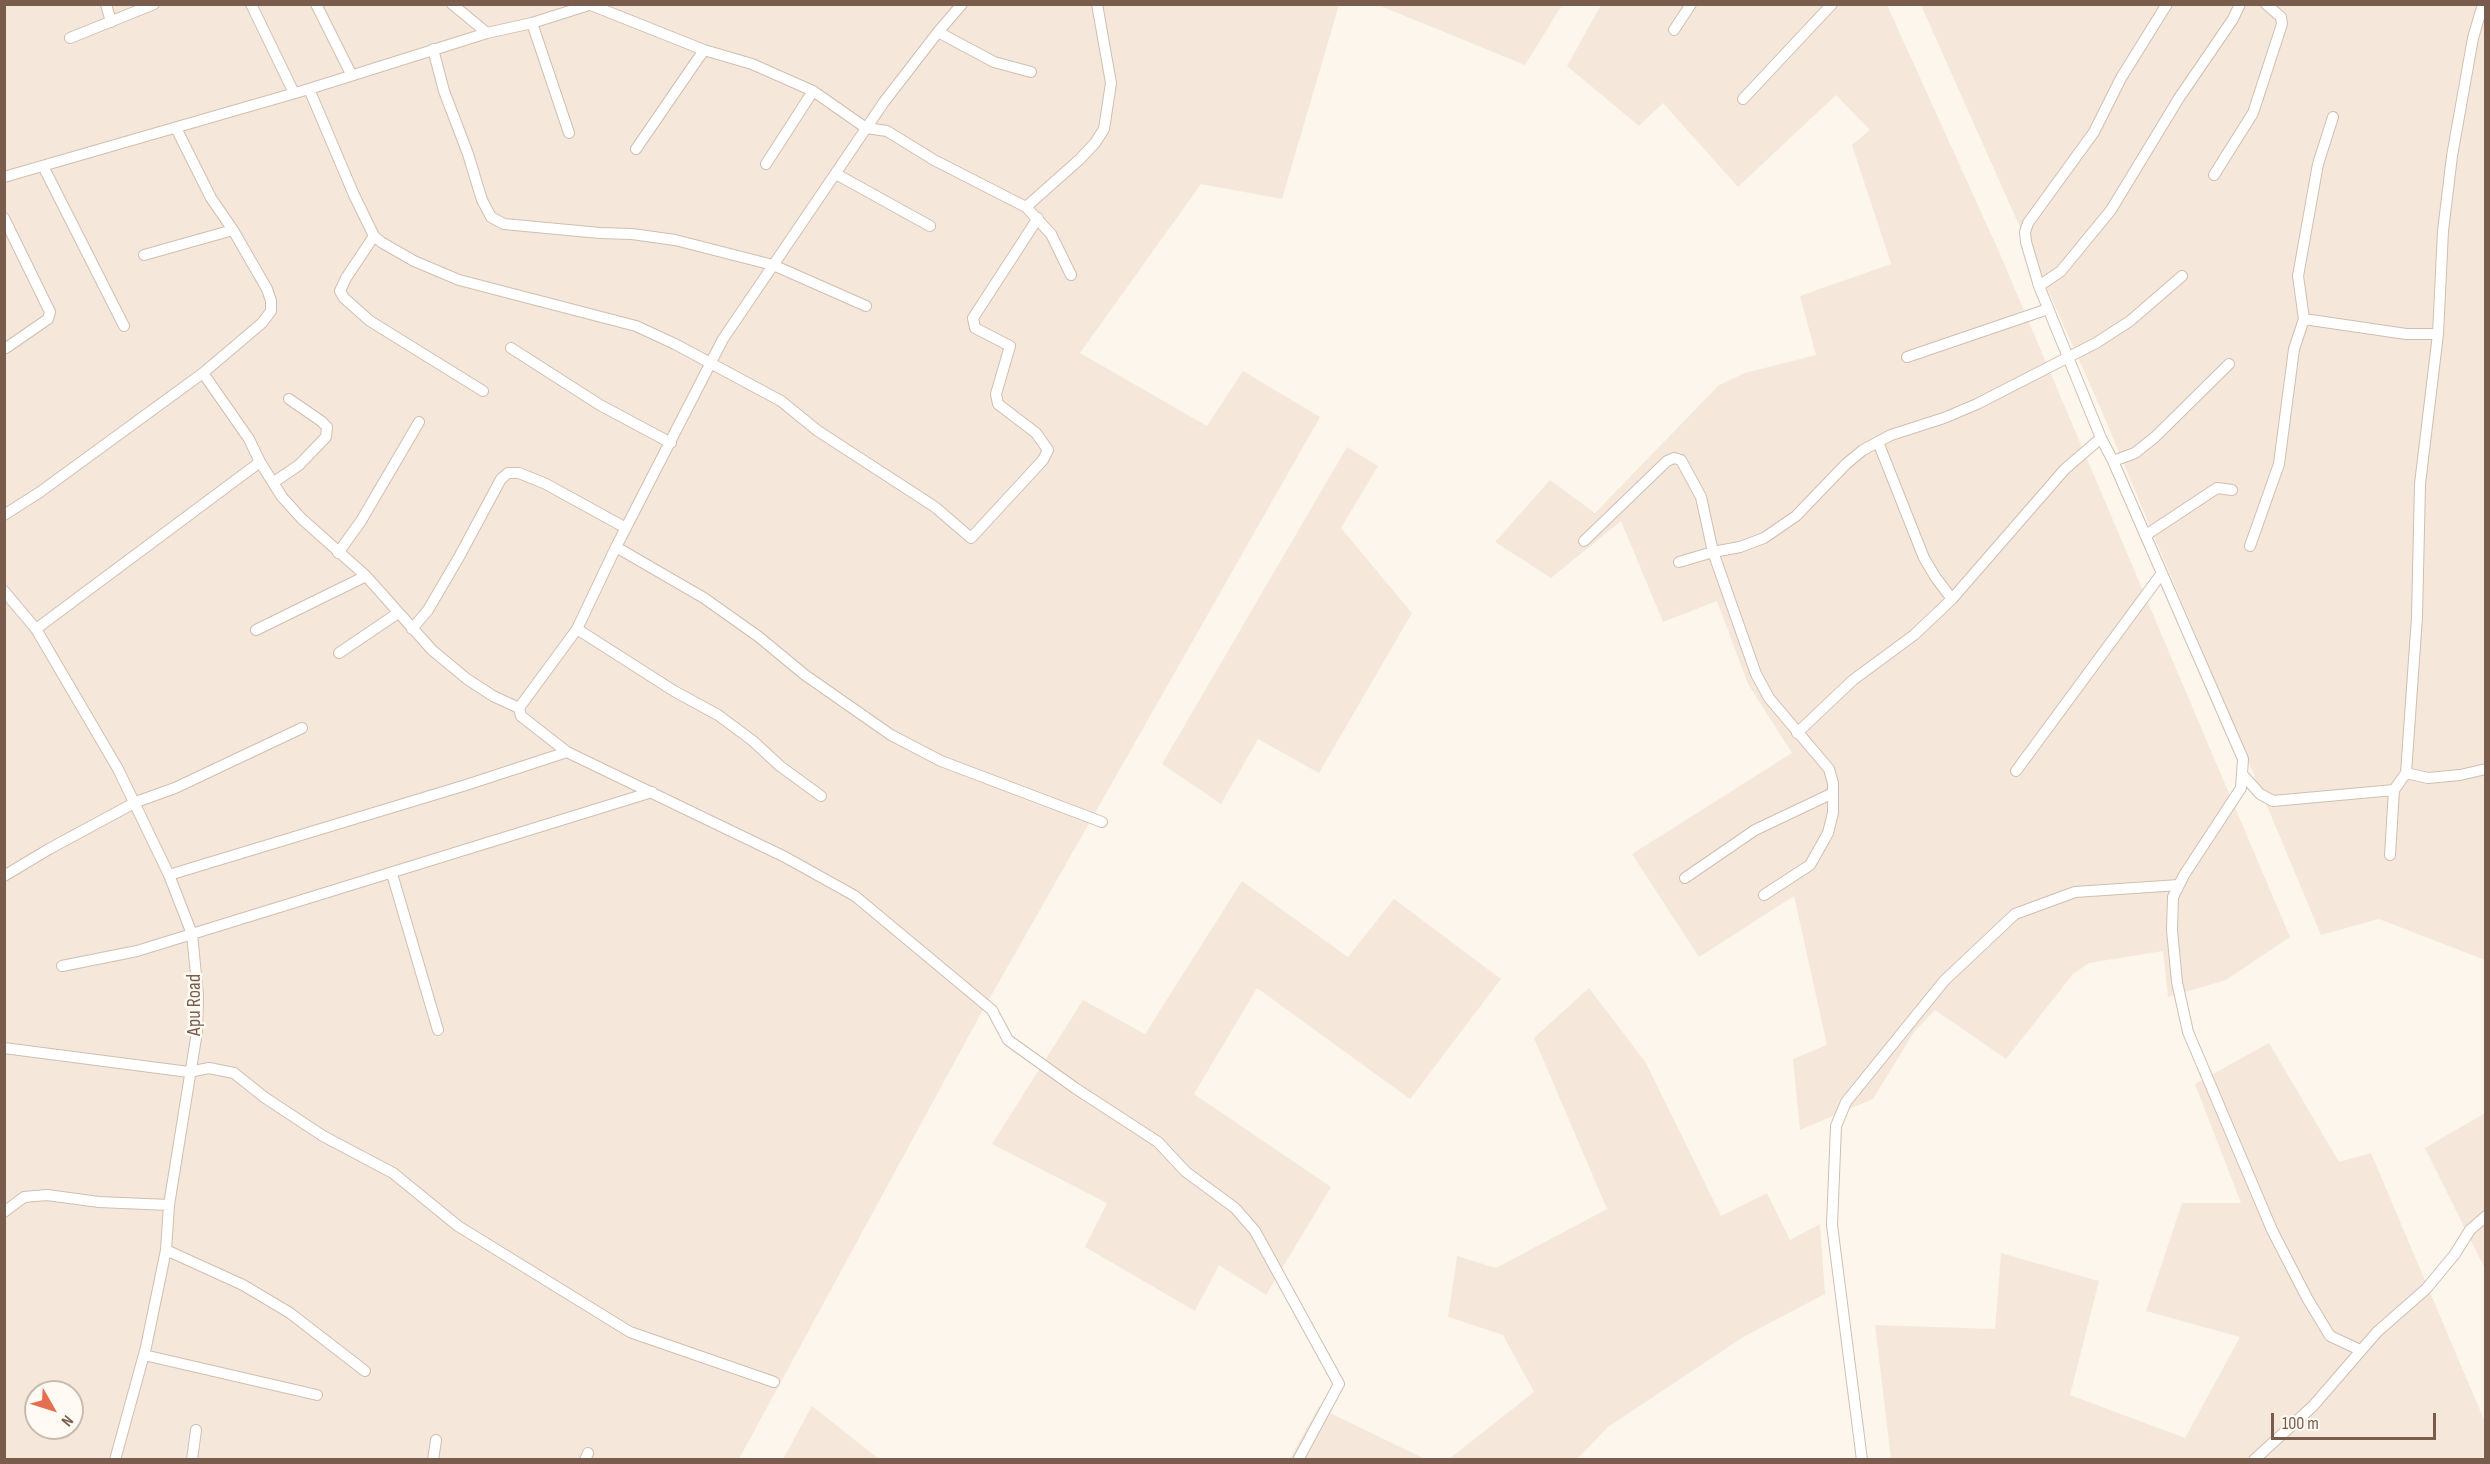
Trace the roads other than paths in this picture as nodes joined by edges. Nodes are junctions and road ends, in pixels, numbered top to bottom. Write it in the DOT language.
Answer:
graph roads {
  1 [pos="106,4"];
  2 [pos="154,4"];
  3 [pos="251,4"];
  4 [pos="316,4"];
  5 [pos="452,4"];
  6 [pos="962,4"];
  7 [pos="1097,4"];
  8 [pos="1691,4"];
  9 [pos="1832,4"];
  10 [pos="2167,4"];
  11 [pos="2240,4"];
  12 [pos="2266,4"];
  13 [pos="2483,4"];
  14 [pos="591,5"];
  15 [pos="111,22"];
  16 [pos="532,23"];
  17 [pos="1674,30"];
  18 [pos="938,32"];
  19 [pos="487,33"];
  20 [pos="70,38"];
  21 [pos="433,49"];
  22 [pos="704,50"];
  23 [pos="1031,72"];
  24 [pos="351,74"];
  25 [pos="309,89"];
  26 [pos="813,91"];
  27 [pos="294,93"];
  28 [pos="1743,99"];
  29 [pos="2333,117"];
  30 [pos="176,128"];
  31 [pos="866,128"];
  32 [pos="569,133"];
  33 [pos="636,149"];
  34 [pos="765,164"];
  35 [pos="43,166"];
  36 [pos="836,174"];
  37 [pos="2214,175"];
  38 [pos="4,177"];
  39 [pos="1026,207"];
  40 [pos="4,218"];
  41 [pos="1038,218"];
  42 [pos="930,225"];
  43 [pos="233,230"];
  44 [pos="374,236"];
  45 [pos="144,255"];
  46 [pos="773,265"];
  47 [pos="1071,275"];
  48 [pos="2182,276"];
  49 [pos="2039,286"];
  50 [pos="866,306"];
  51 [pos="2048,309"];
  52 [pos="2304,319"];
  53 [pos="124,326"];
  54 [pos="2438,334"];
  55 [pos="6,348"];
  56 [pos="511,348"];
  57 [pos="1907,357"];
  58 [pos="2068,358"];
  59 [pos="711,362"];
  60 [pos="2229,364"];
  61 [pos="203,373"];
  62 [pos="483,391"];
  63 [pos="289,399"];
  64 [pos="419,422"];
  65 [pos="2101,438"];
  66 [pos="1878,442"];
  67 [pos="671,443"];
  68 [pos="2113,461"];
  69 [pos="260,462"];
  70 [pos="274,483"];
  71 [pos="2232,490"];
  72 [pos="4,515"];
  73 [pos="626,528"];
  74 [pos="2146,536"];
  75 [pos="1584,541"];
  76 [pos="2250,546"];
  77 [pos="616,547"];
  78 [pos="1713,552"];
  79 [pos="338,553"];
  80 [pos="1679,562"];
  81 [pos="2162,573"];
  82 [pos="366,576"];
  83 [pos="4,591"];
  84 [pos="1952,599"];
  85 [pos="398,613"];
  86 [pos="36,629"];
  87 [pos="412,629"];
  88 [pos="577,629"];
  89 [pos="256,630"];
  90 [pos="339,653"];
  91 [pos="519,708"];
  92 [pos="302,728"];
  93 [pos="1797,733"];
  94 [pos="567,752"];
  95 [pos="2486,769"];
  96 [pos="2016,771"];
  97 [pos="2406,773"];
  98 [pos="2243,775"];
  99 [pos="2394,790"];
  100 [pos="652,792"];
  101 [pos="1833,793"];
  102 [pos="821,796"];
  103 [pos="135,802"];
  104 [pos="1102,822"];
  105 [pos="2390,855"];
  106 [pos="392,874"];
  107 [pos="169,875"];
  108 [pos="4,876"];
  109 [pos="1685,878"];
  110 [pos="2179,885"];
  111 [pos="1764,895"];
  112 [pos="192,934"];
  113 [pos="62,966"];
  114 [pos="438,1030"];
  115 [pos="4,1048"];
  116 [pos="189,1072"];
  117 [pos="170,1205"];
  118 [pos="4,1212"];
  119 [pos="2486,1216"];
  120 [pos="166,1250"];
  121 [pos="2360,1350"];
  122 [pos="144,1355"];
  123 [pos="365,1371"];
  124 [pos="774,1382"];
  125 [pos="317,1395"];
  126 [pos="196,1430"];
  127 [pos="436,1440"];
  128 [pos="115,1460"];
  129 [pos="192,1460"];
  130 [pos="433,1460"];
  131 [pos="1298,1460"];
  132 [pos="1862,1460"];
  133 [pos="2254,1460"];
  1 -- 15 [label="street"];
  2 -- 15 [label="street"];
  3 -- 27 [label="street"];
  4 -- 24 [label="street"];
  5 -- 19 [label="street"];
  6 -- 18 [label="street"];
  7 -- 39 [label="street"];
  8 -- 17 [label="street"];
  9 -- 28 [label="street"];
  10 -- 49 [label="street"];
  11 -- 49 [label="street"];
  12 -- 37 [label="street"];
  13 -- 54 [label="street"];
  14 -- 16 [label="street"];
  14 -- 22 [label="street"];
  15 -- 20 [label="street"];
  16 -- 19 [label="street"];
  16 -- 32 [label="street"];
  18 -- 23 [label="street"];
  18 -- 31 [label="street"];
  19 -- 21 [label="street"];
  21 -- 24 [label="street"];
  21 -- 46 [label="street"];
  22 -- 26 [label="street"];
  22 -- 33 [label="street"];
  24 -- 25 [label="street"];
  25 -- 27 [label="street"];
  25 -- 44 [label="street"];
  26 -- 31 [label="street"];
  26 -- 34 [label="street"];
  27 -- 30 [label="street"];
  29 -- 52 [label="street"];
  30 -- 35 [label="street"];
  30 -- 43 [label="street"];
  31 -- 36 [label="street"];
  31 -- 39 [label="street"];
  35 -- 38 [label="street"];
  35 -- 53 [label="street"];
  36 -- 42 [label="street"];
  36 -- 46 [label="street"];
  39 -- 41 [label="street"];
  40 -- 55 [label="street"];
  41 -- 47 [label="street"];
  41 -- 59 [label="street"];
  43 -- 45 [label="street"];
  43 -- 61 [label="street"];
  44 -- 59 [label="street"];
  44 -- 62 [label="street"];
  46 -- 50 [label="street"];
  46 -- 59 [label="street"];
  48 -- 58 [label="street"];
  49 -- 51 [label="street"];
  51 -- 57 [label="street"];
  51 -- 58 [label="street"];
  52 -- 54 [label="street"];
  52 -- 76 [label="street"];
  54 -- 97 [label="street"];
  56 -- 67 [label="street"];
  58 -- 65 [label="street"];
  58 -- 66 [label="street"];
  59 -- 67 [label="street"];
  60 -- 68 [label="street"];
  61 -- 69 [label="street"];
  61 -- 72 [label="street"];
  63 -- 70 [label="street"];
  64 -- 79 [label="street"];
  65 -- 68 [label="street"];
  65 -- 84 [label="street"];
  66 -- 78 [label="street"];
  66 -- 84 [label="street"];
  67 -- 73 [label="street"];
  68 -- 74 [label="street"];
  69 -- 70 [label="street"];
  69 -- 86 [label="street"];
  70 -- 79 [label="street"];
  71 -- 74 [label="street"];
  73 -- 77 [label="street"];
  73 -- 87 [label="street"];
  74 -- 81 [label="street"];
  75 -- 78 [label="street"];
  77 -- 88 [label="street"];
  77 -- 104 [label="street"];
  78 -- 80 [label="street"];
  78 -- 93 [label="street"];
  79 -- 82 [label="street"];
  81 -- 96 [label="street"];
  81 -- 98 [label="street"];
  82 -- 85 [label="street"];
  82 -- 89 [label="street"];
  83 -- 86 [label="street, Apu Road"];
  84 -- 93 [label="street"];
  85 -- 87 [label="street"];
  85 -- 90 [label="street"];
  86 -- 103 [label="street, Apu Road"];
  87 -- 91 [label="street"];
  88 -- 91 [label="street"];
  88 -- 102 [label="street"];
  91 -- 94 [label="street"];
  92 -- 103 [label="street"];
  93 -- 101 [label="street"];
  94 -- 100 [label="street"];
  94 -- 107 [label="street"];
  95 -- 97 [label="street"];
  97 -- 99 [label="street"];
  98 -- 99 [label="street"];
  98 -- 110 [label="street"];
  99 -- 105 [label="street"];
  100 -- 106 [label="street"];
  100 -- 131 [label="street"];
  101 -- 109 [label="street"];
  101 -- 111 [label="street"];
  103 -- 107 [label="street, Apu Road"];
  103 -- 108 [label="street"];
  106 -- 112 [label="street"];
  106 -- 114 [label="street"];
  107 -- 112 [label="street, Apu Road"];
  110 -- 121 [label="street"];
  110 -- 132 [label="street"];
  112 -- 113 [label="street"];
  112 -- 116 [label="street, Apu Road"];
  115 -- 116 [label="street"];
  116 -- 117 [label="street, Apu Road"];
  116 -- 124 [label="street"];
  117 -- 118 [label="street"];
  117 -- 120 [label="street, Apu Road"];
  119 -- 121 [label="street"];
  120 -- 122 [label="street, Apu Road"];
  120 -- 123 [label="street"];
  121 -- 133 [label="street"];
  122 -- 125 [label="street"];
  122 -- 128 [label="street, Apu Road"];
  126 -- 129 [label="street"];
  127 -- 130 [label="street"];
}
